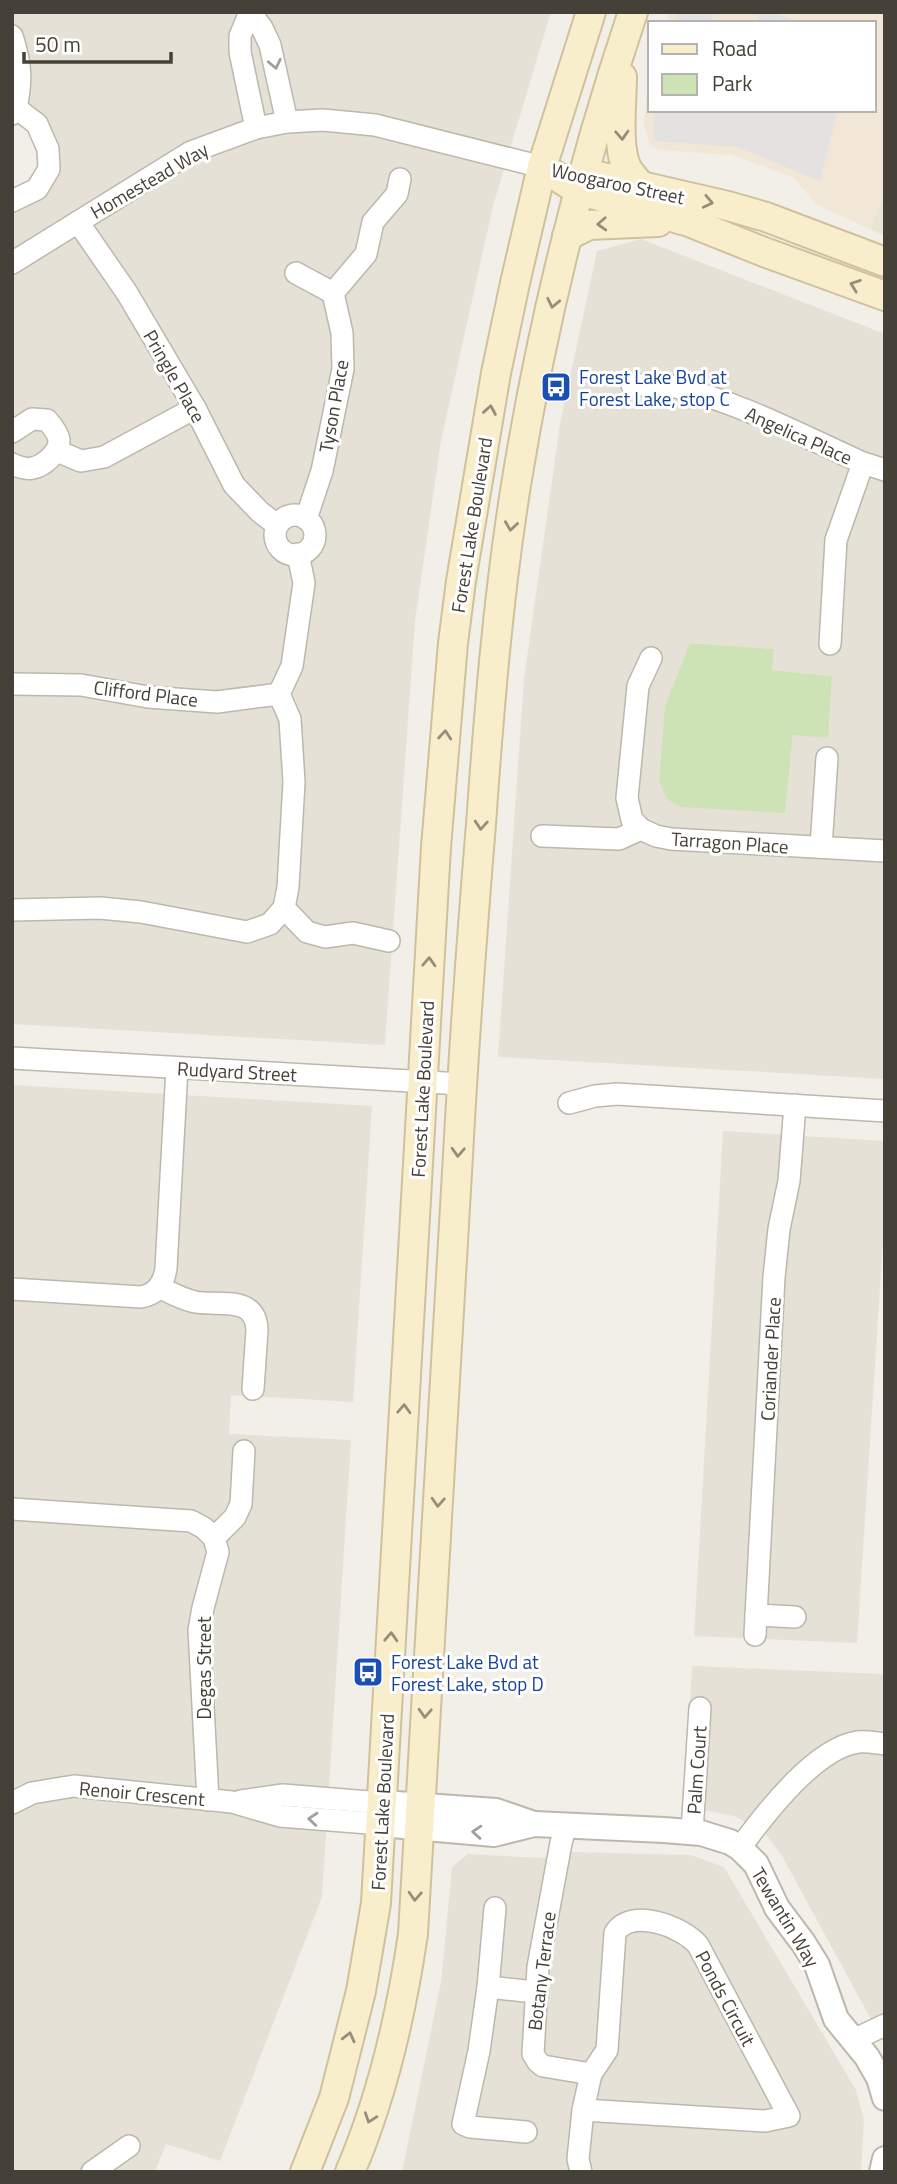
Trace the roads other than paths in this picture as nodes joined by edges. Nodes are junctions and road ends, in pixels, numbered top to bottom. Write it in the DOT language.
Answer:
graph roads {
  1 [pos="250,12"];
  2 [pos="591,12"];
  3 [pos="633,12"];
  4 [pos="12,36"];
  5 [pos="623,42"];
  6 [pos="14,111"];
  7 [pos="287,122"];
  8 [pos="256,128"];
  9 [pos="541,167"];
  10 [pos="400,178"];
  11 [pos="580,181"];
  12 [pos="642,187"];
  13 [pos="12,201"];
  14 [pos="78,222"];
  15 [pos="689,222"];
  16 [pos="567,236"];
  17 [pos="885,262"];
  18 [pos="12,263"];
  19 [pos="296,273"];
  20 [pos="333,293"];
  21 [pos="885,296"];
  22 [pos="632,385"];
  23 [pos="195,408"];
  24 [pos="12,432"];
  25 [pos="57,451"];
  26 [pos="863,463"];
  27 [pos="12,464"];
  28 [pos="885,470"];
  29 [pos="306,519"];
  30 [pos="277,525"];
  31 [pos="298,554"];
  32 [pos="830,644"];
  33 [pos="651,658"];
  34 [pos="12,684"];
  35 [pos="279,694"];
  36 [pos="827,758"];
  37 [pos="641,829"];
  38 [pos="542,836"];
  39 [pos="821,848"];
  40 [pos="885,851"];
  41 [pos="284,908"];
  42 [pos="12,910"];
  43 [pos="389,941"];
  44 [pos="12,1058"];
  45 [pos="177,1068"];
  46 [pos="423,1082"];
  47 [pos="462,1084"];
  48 [pos="569,1104"];
  49 [pos="795,1105"];
  50 [pos="885,1111"];
  51 [pos="159,1287"];
  52 [pos="12,1289"];
  53 [pos="253,1390"];
  54 [pos="244,1451"];
  55 [pos="12,1509"];
  56 [pos="214,1538"];
  57 [pos="795,1617"];
  58 [pos="700,1708"];
  59 [pos="885,1744"];
  60 [pos="208,1800"];
  61 [pos="12,1803"];
  62 [pos="381,1814"];
  63 [pos="420,1816"];
  64 [pos="566,1825"];
  65 [pos="692,1832"];
  66 [pos="740,1849"];
  67 [pos="495,1908"];
  68 [pos="488,1987"];
  69 [pos="535,1992"];
  70 [pos="885,2025"];
  71 [pos="853,2040"];
  72 [pos="591,2074"];
  73 [pos="885,2098"];
  74 [pos="583,2110"];
  75 [pos="526,2132"];
  76 [pos="129,2146"];
  77 [pos="885,2159"];
  78 [pos="92,2172"];
  79 [pos="305,2172"];
  80 [pos="350,2172"];
  81 [pos="581,2172"];
  82 [pos="882,2172"];
  1 -- 7 [label="street, one-way"];
  1 -- 8 [label="street"];
  2 -- 9 [label="main road, Forest Lake Boulevard"];
  3 -- 5 [label="main road, Forest Lake Boulevard"];
  4 -- 6 [label="street"];
  5 -- 11 [label="main road, Forest Lake Boulevard"];
  5 -- 12 [label="main road, one-way"];
  6 -- 13 [label="street"];
  7 -- 8 [label="street, Homestead Way"];
  7 -- 9 [label="street, Homestead Way"];
  8 -- 14 [label="street, Homestead Way"];
  9 -- 11 [label="main road, Woogaroo Street"];
  46 -- 9 [label="main road, Forest Lake Boulevard, one-way"];
  10 -- 20 [label="street"];
  11 -- 12 [label="main road, Woogaroo Street"];
  11 -- 15 [label="main road, Woogaroo Street"];
  11 -- 16 [label="main road, Forest Lake Boulevard"];
  12 -- 17 [label="main road, Woogaroo Street, one-way"];
  14 -- 18 [label="street, Homestead Way"];
  14 -- 23 [label="street, Pringle Place"];
  15 -- 16 [label="main road, one-way"];
  21 -- 15 [label="main road, Woogaroo Street, one-way"];
  16 -- 47 [label="main road, Forest Lake Boulevard, one-way"];
  19 -- 20 [label="street"];
  20 -- 29 [label="street, Tyson Place"];
  22 -- 26 [label="street, Angelica Place"];
  23 -- 25 [label="street"];
  23 -- 30 [label="street, Pringle Place"];
  24 -- 25 [label="street"];
  25 -- 27 [label="street"];
  26 -- 28 [label="street, Angelica Place"];
  26 -- 32 [label="street"];
  29 -- 30 [label="street"];
  29 -- 31 [label="street"];
  30 -- 31 [label="street"];
  31 -- 35 [label="street"];
  33 -- 37 [label="street"];
  34 -- 35 [label="street, Clifford Place"];
  35 -- 41 [label="street"];
  36 -- 39 [label="street"];
  37 -- 38 [label="street"];
  37 -- 39 [label="street, Tarragon Place"];
  39 -- 40 [label="street, Tarragon Place"];
  41 -- 42 [label="street"];
  41 -- 43 [label="street"];
  44 -- 45 [label="street, Rudyard Street"];
  45 -- 46 [label="street, Rudyard Street"];
  45 -- 51 [label="street"];
  46 -- 47 [label="street, Rudyard Street"];
  62 -- 46 [label="main road, Forest Lake Boulevard, one-way"];
  47 -- 63 [label="main road, Forest Lake Boulevard, one-way"];
  48 -- 49 [label="street"];
  49 -- 50 [label="street"];
  49 -- 57 [label="street, Coriander Place"];
  51 -- 52 [label="street"];
  51 -- 53 [label="street"];
  54 -- 56 [label="street"];
  55 -- 56 [label="street"];
  56 -- 60 [label="street, Degas Street"];
  58 -- 65 [label="street, Palm Court"];
  59 -- 66 [label="street"];
  60 -- 61 [label="street, Renoir Crescent"];
  60 -- 62 [label="street, Renoir Crescent"];
  62 -- 63 [label="street, Tewantin Way"];
  79 -- 62 [label="main road, Forest Lake Boulevard, one-way"];
  63 -- 64 [label="street, Tewantin Way"];
  63 -- 80 [label="main road, Forest Lake Boulevard, one-way"];
  64 -- 65 [label="street, Tewantin Way"];
  64 -- 69 [label="street, Botany Terrace"];
  65 -- 66 [label="street, Tewantin Way"];
  66 -- 71 [label="street, Tewantin Way"];
  67 -- 68 [label="street"];
  68 -- 69 [label="street"];
  68 -- 75 [label="street"];
  69 -- 72 [label="street, Botany Terrace"];
  70 -- 71 [label="street"];
  71 -- 73 [label="street, Tewantin Way"];
  72 -- 74 [label="street, Ponds Circuit"];
  72 -- 74 [label="street, Ponds Circuit"];
  74 -- 81 [label="street"];
  76 -- 78 [label="street"];
  77 -- 82 [label="street"];
}
